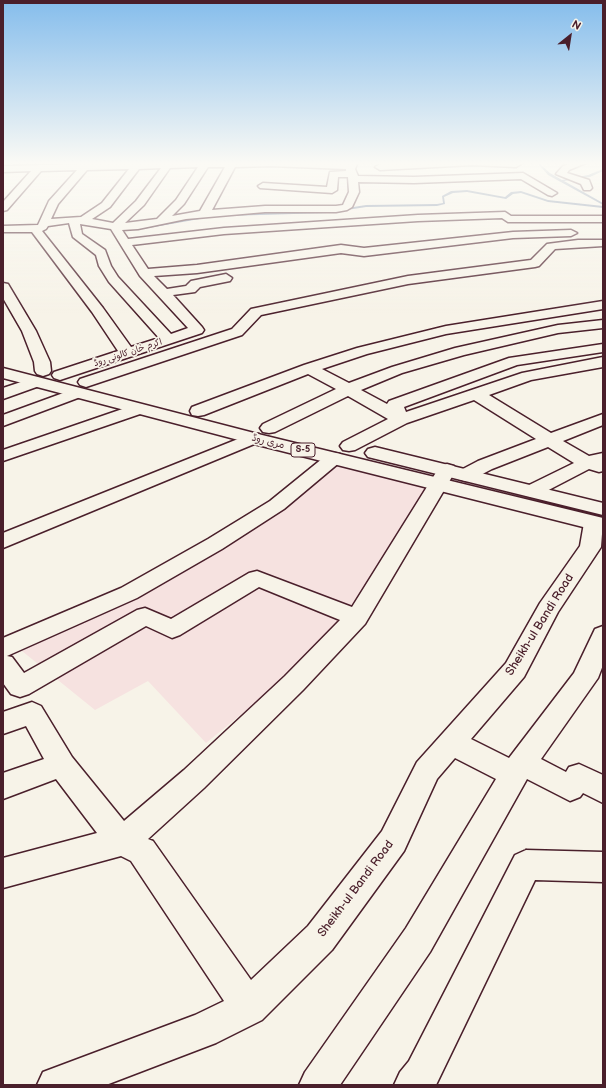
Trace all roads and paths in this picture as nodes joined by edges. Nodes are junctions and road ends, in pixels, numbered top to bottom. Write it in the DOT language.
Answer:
graph roads {
  1 [pos="47,213"];
  2 [pos="91,213"];
  3 [pos="130,213"];
  4 [pos="169,213"];
  5 [pos="219,213"];
  6 [pos="204,214"];
  7 [pos="603,219"];
  8 [pos="78,220"];
  9 [pos="160,222"];
  10 [pos="40,226"];
  11 [pos="115,227"];
  12 [pos="3,229"];
  13 [pos="603,233"];
  14 [pos="124,243"];
  15 [pos="603,243"];
  16 [pos="373,256"];
  17 [pos="144,273"];
  18 [pos="3,287"];
  19 [pos="164,293"];
  20 [pos="603,305"];
  21 [pos="603,324"];
  22 [pos="169,340"];
  23 [pos="603,348"];
  24 [pos="127,352"];
  25 [pos="3,361"];
  26 [pos="603,362"];
  27 [pos="309,368"];
  28 [pos="3,373"];
  29 [pos="60,375"];
  30 [pos="40,376"];
  31 [pos="82,387"];
  32 [pos="349,389"];
  33 [pos="3,394"];
  34 [pos="476,394"];
  35 [pos="137,409"];
  36 [pos="198,411"];
  37 [pos="401,419"];
  38 [pos="603,419"];
  39 [pos="3,421"];
  40 [pos="261,433"];
  41 [pos="548,440"];
  42 [pos="342,452"];
  43 [pos="3,456"];
  44 [pos="598,463"];
  45 [pos="450,477"];
  46 [pos="532,491"];
  47 [pos="600,519"];
  48 [pos="4,539"];
  49 [pos="357,618"];
  50 [pos="603,634"];
  51 [pos="3,648"];
  52 [pos="3,664"];
  53 [pos="3,723"];
  54 [pos="452,743"];
  55 [pos="62,765"];
  56 [pos="518,768"];
  57 [pos="3,786"];
  58 [pos="603,790"];
  59 [pos="122,842"];
  60 [pos="603,867"];
  61 [pos="3,873"];
  62 [pos="249,1007"];
  63 [pos="56,1085"];
  64 [pos="318,1085"];
  65 [pos="413,1085"];
  1 -- 10 [label="street"];
  2 -- 8 [label="street"];
  3 -- 11 [label="street"];
  4 -- 9 [label="street"];
  5 -- 6 [label="street"];
  6 -- 9 [label="street"];
  7 -- 14 [label="street"];
  8 -- 10 [label="street"];
  8 -- 11 [label="street"];
  8 -- 22 [label="street"];
  9 -- 11 [label="street"];
  10 -- 12 [label="street"];
  10 -- 24 [label="street"];
  11 -- 14 [label="street"];
  13 -- 17 [label="street"];
  14 -- 17 [label="street"];
  15 -- 31 [label="street"];
  16 -- 19 [label="street"];
  17 -- 19 [label="street"];
  18 -- 30 [label="street"];
  19 -- 22 [label="street, اکرم خان کالونی روڈ"];
  20 -- 27 [label="street"];
  21 -- 32 [label="street"];
  22 -- 24 [label="street, اکرم خان کالونی روڈ"];
  23 -- 37 [label="street"];
  24 -- 29 [label="street, اکرم خان کالونی روڈ"];
  25 -- 30 [label="main road, مری روڈ / S-5"];
  26 -- 34 [label="street"];
  27 -- 32 [label="street"];
  27 -- 36 [label="street"];
  28 -- 30 [label="main road, مری روڈ / S-5"];
  29 -- 30 [label="main road, مری روڈ / S-5"];
  29 -- 31 [label="main road, مری روڈ / S-5"];
  30 -- 31 [label="main road, مری روڈ / S-5"];
  30 -- 33 [label="street"];
  31 -- 35 [label="main road, مری روڈ / S-5"];
  31 -- 36 [label="main road, مری روڈ / S-5"];
  31 -- 39 [label="street"];
  32 -- 37 [label="street"];
  32 -- 40 [label="street"];
  34 -- 37 [label="street"];
  34 -- 41 [label="street"];
  35 -- 40 [label="main road, مری روڈ / S-5"];
  35 -- 43 [label="street"];
  36 -- 40 [label="main road, مری روڈ / S-5"];
  37 -- 42 [label="street"];
  38 -- 41 [label="street"];
  40 -- 42 [label="main road, مری روڈ / S-5"];
  40 -- 48 [label="street"];
  41 -- 44 [label="street"];
  41 -- 45 [label="street"];
  42 -- 45 [label="main road, مری روڈ / S-5"];
  42 -- 51 [label="street"];
  44 -- 46 [label="street"];
  45 -- 46 [label="main road, مری روڈ / S-5"];
  45 -- 47 [label="main road, مری روڈ / S-5"];
  45 -- 49 [label="street"];
  46 -- 47 [label="main road, مری روڈ / S-5"];
  47 -- 54 [label="street, Sheikh-ul Bandi Road"];
  49 -- 52 [label="street"];
  49 -- 59 [label="street"];
  50 -- 56 [label="street"];
  53 -- 55 [label="street"];
  54 -- 56 [label="street"];
  54 -- 62 [label="street, Sheikh-ul Bandi Road"];
  55 -- 57 [label="street"];
  55 -- 59 [label="street"];
  56 -- 58 [label="street"];
  56 -- 64 [label="street"];
  59 -- 61 [label="street"];
  59 -- 62 [label="street"];
  60 -- 65 [label="street"];
  62 -- 63 [label="street, Sheikh-ul Bandi Road"];
}
